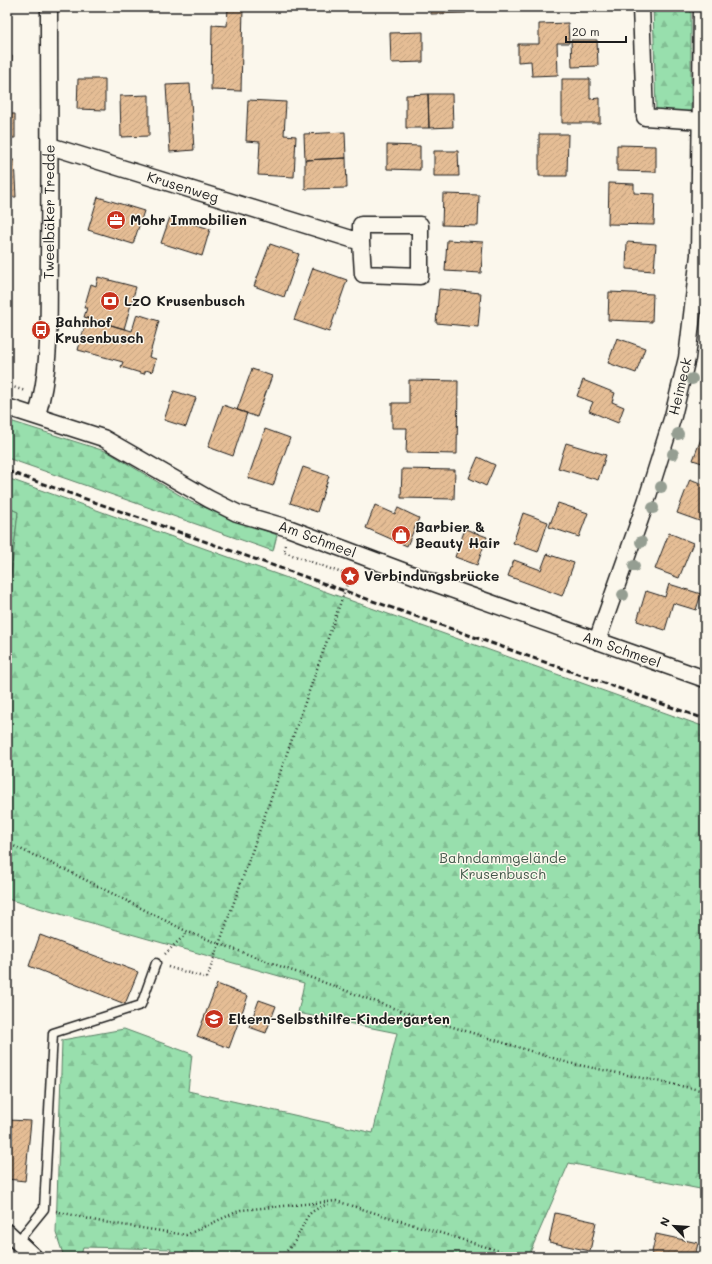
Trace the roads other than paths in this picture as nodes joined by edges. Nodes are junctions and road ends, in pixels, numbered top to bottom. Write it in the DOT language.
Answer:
graph roads {
  1 [pos="48,7"];
  2 [pos="641,7"];
  3 [pos="702,7"];
  4 [pos="701,121"];
  5 [pos="50,146"];
  6 [pos="361,242"];
  7 [pos="7,407"];
  8 [pos="37,415"];
  9 [pos="597,641"];
  10 [pos="705,679"];
  11 [pos="156,963"];
  12 [pos="13,1237"];
  13 [pos="34,1257"];
  1 -- 5 [label="street, Tweelbäker Tredde"];
  2 -- 4 [label="street"];
  3 -- 4 [label="street, Heimeck"];
  4 -- 9 [label="street, Heimeck"];
  5 -- 6 [label="street, Krusenweg"];
  5 -- 8 [label="street, Tweelbäker Tredde"];
  6 -- 6 [label="street"];
  7 -- 8 [label="street, Am Schmeel"];
  8 -- 9 [label="street, Am Schmeel"];
  9 -- 10 [label="street, Am Schmeel"];
  11 -- 12 [label="lane"];
  12 -- 13 [label="street"];
}
